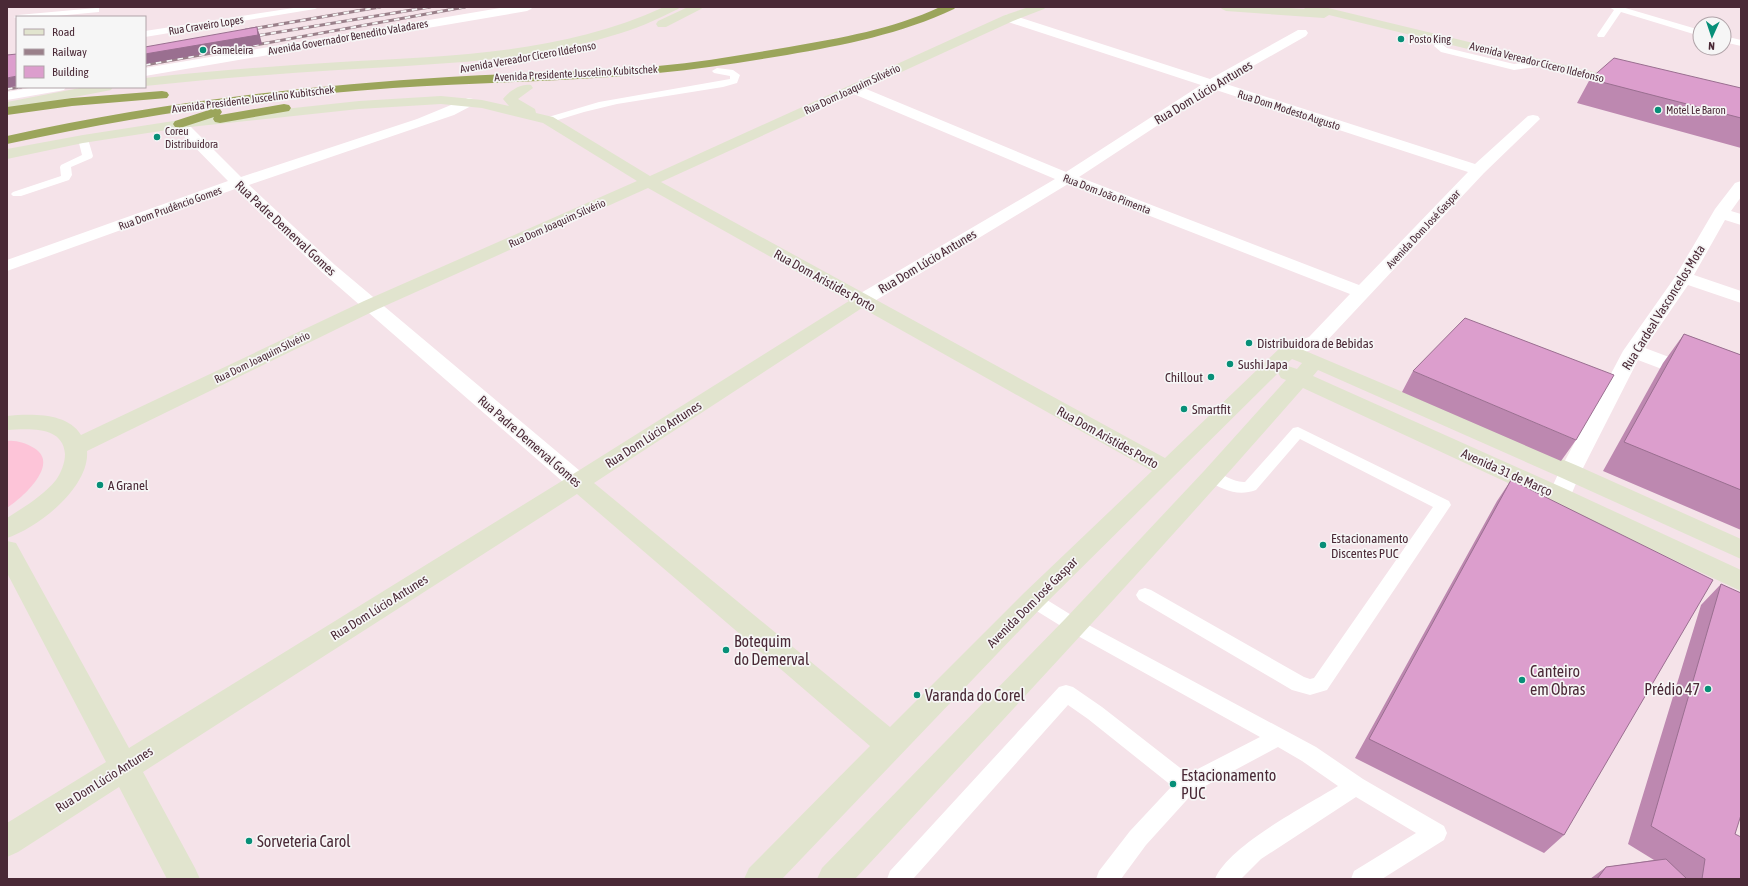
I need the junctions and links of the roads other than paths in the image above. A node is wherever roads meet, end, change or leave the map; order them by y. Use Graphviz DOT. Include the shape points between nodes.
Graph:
graph roads {
  1 [pos="315,7"];
  2 [pos="526,7"];
  3 [pos="674,7"];
  4 [pos="697,7"];
  5 [pos="963,7"];
  6 [pos="1040,7"];
  7 [pos="1226,7"];
  8 [pos="1309,7"];
  9 [pos="947,8"];
  10 [pos="1616,8"];
  11 [pos="96,10"];
  12 [pos="1269,10"];
  13 [pos="1344,11"];
  14 [pos="29,16"];
  15 [pos="1009,18"];
  16 [pos="866,23"];
  17 [pos="1380,24"];
  18 [pos="1421,24"];
  19 [pos="1692,30"];
  20 [pos="1302,33"];
  21 [pos="146,34"];
  22 [pos="1601,35"];
  23 [pos="858,39"];
  24 [pos="698,52"];
  25 [pos="635,59"];
  26 [pos="717,71"];
  27 [pos="146,72"];
  28 [pos="446,76"];
  29 [pos="146,82"];
  30 [pos="597,83"];
  31 [pos="1211,84"];
  32 [pos="53,88"];
  33 [pos="101,88"];
  34 [pos="343,88"];
  35 [pos="526,88"];
  36 [pos="854,89"];
  37 [pos="194,92"];
  38 [pos="178,93"];
  39 [pos="162,95"];
  40 [pos="7,96"];
  41 [pos="468,102"];
  42 [pos="7,106"];
  43 [pos="7,111"];
  44 [pos="220,119"];
  45 [pos="548,120"];
  46 [pos="1533,120"];
  47 [pos="180,124"];
  48 [pos="7,128"];
  49 [pos="83,139"];
  50 [pos="7,140"];
  51 [pos="7,154"];
  52 [pos="1478,170"];
  53 [pos="1067,178"];
  54 [pos="649,182"];
  55 [pos="238,183"];
  56 [pos="1741,186"];
  57 [pos="17,194"];
  58 [pos="1721,213"];
  59 [pos="1741,220"];
  60 [pos="7,266"];
  61 [pos="1684,278"];
  62 [pos="1363,293"];
  63 [pos="1741,297"];
  64 [pos="861,301"];
  65 [pos="371,305"];
  66 [pos="1289,350"];
  67 [pos="1633,351"];
  68 [pos="1315,352"];
  69 [pos="1273,366"];
  70 [pos="1300,379"];
  71 [pos="1741,392"];
  72 [pos="7,423"];
  73 [pos="77,446"];
  74 [pos="1167,469"];
  75 [pos="1570,472"];
  76 [pos="1212,478"];
  77 [pos="578,482"];
  78 [pos="1560,496"];
  79 [pos="7,529"];
  80 [pos="7,550"];
  81 [pos="1741,550"];
  82 [pos="1741,581"];
  83 [pos="1145,595"];
  84 [pos="1033,600"];
  85 [pos="1074,626"];
  86 [pos="1279,737"];
  87 [pos="891,746"];
  88 [pos="124,767"];
  89 [pos="1187,785"];
  90 [pos="1356,786"];
  91 [pos="7,841"];
  92 [pos="184,879"];
  93 [pos="760,879"];
  94 [pos="833,879"];
  95 [pos="898,879"];
  96 [pos="1107,879"];
  97 [pos="1226,879"];
  98 [pos="1362,879"];
  1 -- 21 [label="lane, Rua Craveiro Lopes"];
  2 -- 27 [label="street, Avenida Governador Benedito Valadares"];
  3 -- 29 [label="street, Avenida Presidente Juscelino Kubitschek" via="634,25 536,50 435,61"];
  4 -- 28 [label="street, Avenida Vereador Cícero Ildefonso" via="657,26 623,38 586,48"];
  5 -- 9 [label="highway, Avenida Presidente Juscelino Kubitschek"];
  6 -- 15 [label="street, Rua Dom Joaquim Silvério"];
  7 -- 12 [label="street"];
  8 -- 13 [label="street, Avenida Vereador Cícero Ildefonso"];
  9 -- 23 [label="highway, Avenida Presidente Juscelino Kubitschek"];
  10 -- 19 [label="lane"];
  10 -- 22 [label="lane"];
  11 -- 14 [label="lane"];
  12 -- 13 [label="street"];
  12 -- 17 [label="street"];
  13 -- 17 [label="street, Avenida Vereador Cícero Ildefonso"];
  13 -- 18 [label="street"];
  13 -- 18 [label="street, Avenida Vereador Cícero Ildefonso" via="1367,10"];
  15 -- 31 [label="street, Rua Dom Modesto Augusto"];
  15 -- 36 [label="street, Rua Dom Joaquim Silvério"];
  16 -- 24 [label="highway" via="798,40"];
  17 -- 18 [label="street, Avenida Vereador Cícero Ildefonso" via="1542,63 1634,80"];
  20 -- 31 [label="street, Rua Dom Lúcio Antunes"];
  23 -- 26 [label="highway" via="807,56"];
  23 -- 28 [label="highway, Avenida Presidente Juscelino Kubitschek" via="745,58 642,71"];
  25 -- 28 [label="highway, Avenida Presidente Juscelino Kubitschek"];
  26 -- 30 [label="highway"];
  26 -- 45 [label="lane" via="730,72 735,75 734,80 725,84 692,88 594,108"];
  28 -- 30 [label="highway" via="534,84"];
  28 -- 34 [label="highway, Avenida Presidente Juscelino Kubitschek"];
  28 -- 37 [label="highway, Avenida Presidente Juscelino Kubitschek" via="360,76"];
  30 -- 35 [label="highway"];
  31 -- 52 [label="street, Rua Dom Modesto Augusto"];
  31 -- 53 [label="street, Rua Dom Lúcio Antunes"];
  32 -- 40 [label="street"];
  33 -- 42 [label="street"];
  34 -- 47 [label="highway" via="306,97 231,108"];
  34 -- 50 [label="highway, Avenida Presidente Juscelino Kubitschek" via="219,101 113,117"];
  35 -- 44 [label="highway" via="345,102 277,109"];
  35 -- 45 [label="street, Rua Dom Aristides Porto" via="510,99 516,105"];
  36 -- 53 [label="street, Rua Dom João Pimenta"];
  36 -- 54 [label="street, Rua Dom Joaquim Silvério"];
  38 -- 39 [label="highway, Avenida Presidente Juscelino Kubitschek"];
  39 -- 43 [label="highway" via="72,102"];
  39 -- 48 [label="highway, Avenida Presidente Juscelino Kubitschek"];
  41 -- 44 [label="street, Avenida Presidente Juscelino Kubitschek" via="441,100 359,105"];
  41 -- 45 [label="street, Rua Dom Aristides Porto"];
  41 -- 55 [label="street, Rua Dom Prudêncio Gomes" via="422,122"];
  44 -- 47 [label="street, Avenida Presidente Juscelino Kubitschek"];
  45 -- 54 [label="street, Rua Dom Aristides Porto"];
  46 -- 52 [label="street, Avenida Dom José Gaspar"];
  47 -- 49 [label="street, Avenida Presidente Juscelino Kubitschek"];
  47 -- 55 [label="street, Rua Padre Demerval Gomes"];
  49 -- 51 [label="street, Avenida Presidente Juscelino Kubitschek"];
  49 -- 57 [label="lane" via="88,156 67,165 65,178"];
  52 -- 62 [label="street, Avenida Dom José Gaspar"];
  53 -- 62 [label="street, Rua Dom João Pimenta"];
  53 -- 64 [label="street, Rua Dom Lúcio Antunes"];
  54 -- 64 [label="street, Rua Dom Aristides Porto"];
  54 -- 65 [label="street, Rua Dom Joaquim Silvério"];
  55 -- 60 [label="street, Rua Dom Prudêncio Gomes"];
  55 -- 65 [label="street, Rua Padre Demerval Gomes"];
  56 -- 58 [label="street, Rua Cardeal Vasconcelos Mota"];
  58 -- 59 [label="street"];
  58 -- 61 [label="street, Rua Cardeal Vasconcelos Mota"];
  61 -- 63 [label="street"];
  61 -- 67 [label="street, Rua Cardeal Vasconcelos Mota"];
  62 -- 68 [label="street, Avenida Dom José Gaspar"];
  64 -- 74 [label="street, Rua Dom Aristides Porto"];
  64 -- 77 [label="street, Rua Dom Lúcio Antunes"];
  65 -- 73 [label="street, Rua Dom Joaquim Silvério"];
  65 -- 77 [label="street, Rua Padre Demerval Gomes"];
  66 -- 68 [label="street, Avenida 31 de Março"];
  66 -- 69 [label="street, Avenida Dom José Gaspar"];
  67 -- 71 [label="street"];
  67 -- 75 [label="street, Rua Cardeal Vasconcelos Mota"];
  68 -- 70 [label="street, Avenida Dom José Gaspar"];
  68 -- 75 [label="street, Avenida 31 de Março"];
  69 -- 70 [label="street, Avenida 31 de Março"];
  69 -- 74 [label="street, Avenida Dom José Gaspar"];
  70 -- 76 [label="street, Avenida Dom José Gaspar"];
  70 -- 78 [label="street, Avenida 31 de Março"];
  72 -- 73 [label="street" via="29,421 52,424 69,433"];
  73 -- 79 [label="street" via="75,466 61,488 35,512"];
  74 -- 84 [label="street, Avenida Dom José Gaspar"];
  75 -- 78 [label="street, Rua Cardeal Vasconcelos Mota"];
  75 -- 81 [label="street, Avenida 31 de Março"];
  76 -- 83 [label="lane" via="1230,485 1246,488 1250,486 1298,432 1443,505 1320,684 1310,687 1299,684"];
  76 -- 85 [label="street, Avenida Dom José Gaspar"];
  77 -- 87 [label="street, Rua Padre Demerval Gomes"];
  77 -- 88 [label="street, Rua Dom Lúcio Antunes"];
  78 -- 82 [label="street, Avenida 31 de Março"];
  80 -- 88 [label="street"];
  84 -- 85 [label="lane"];
  84 -- 87 [label="street, Avenida Dom José Gaspar"];
  85 -- 86 [label="lane"];
  85 -- 94 [label="street, Avenida Dom José Gaspar"];
  86 -- 89 [label="lane"];
  86 -- 90 [label="lane"];
  87 -- 93 [label="street, Avenida Dom José Gaspar"];
  88 -- 91 [label="street, Rua Dom Lúcio Antunes"];
  88 -- 92 [label="street"];
  89 -- 95 [label="lane" via="1095,713 1066,694"];
  89 -- 96 [label="lane" via="1138,838"];
  90 -- 97 [label="lane" via="1253,851"];
  90 -- 98 [label="lane" via="1436,833"];
}
